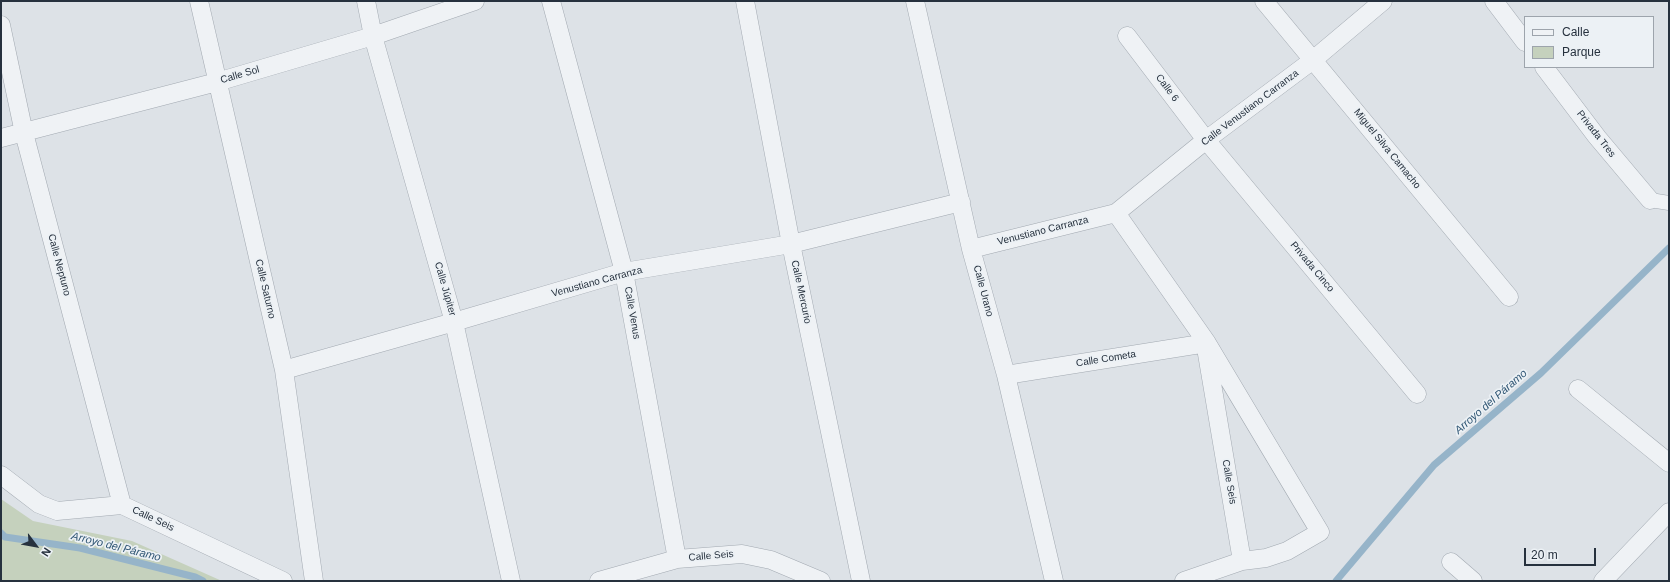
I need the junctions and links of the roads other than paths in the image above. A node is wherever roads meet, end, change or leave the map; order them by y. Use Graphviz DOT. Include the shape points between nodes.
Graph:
graph roads {
  1 [pos="199,1"];
  2 [pos="366,1"];
  3 [pos="475,1"];
  4 [pos="551,1"];
  5 [pos="745,1"];
  6 [pos="915,1"];
  7 [pos="1264,1"];
  8 [pos="1383,1"];
  9 [pos="1494,1"];
  10 [pos="1,25"];
  11 [pos="373,36"];
  12 [pos="1127,36"];
  13 [pos="1524,41"];
  14 [pos="1314,60"];
  15 [pos="1545,68"];
  16 [pos="216,82"];
  17 [pos="24,133"];
  18 [pos="1,138"];
  19 [pos="1206,140"];
  20 [pos="1650,200"];
  21 [pos="961,202"];
  22 [pos="1669,203"];
  23 [pos="1116,213"];
  24 [pos="791,244"];
  25 [pos="971,249"];
  26 [pos="624,272"];
  27 [pos="1509,297"];
  28 [pos="454,322"];
  29 [pos="1206,343"];
  30 [pos="284,370"];
  31 [pos="1006,375"];
  32 [pos="1578,389"];
  33 [pos="1417,394"];
  34 [pos="1669,463"];
  35 [pos="1,474"];
  36 [pos="122,505"];
  37 [pos="1669,512"];
  38 [pos="677,559"];
  39 [pos="1242,560"];
  40 [pos="1451,562"];
  41 [pos="283,581"];
  42 [pos="314,581"];
  43 [pos="511,581"];
  44 [pos="599,581"];
  45 [pos="821,581"];
  46 [pos="861,581"];
  47 [pos="1054,581"];
  48 [pos="1184,581"];
  49 [pos="1473,581"];
  50 [pos="1603,581"];
  1 -- 16 [label="street, Calle Saturno"];
  2 -- 11 [label="street, Calle Júpiter"];
  3 -- 11 [label="street, Calle Sol"];
  4 -- 26 [label="street, Calle Venus"];
  5 -- 24 [label="street, Calle Mercurio"];
  6 -- 21 [label="street, Calle Urano"];
  7 -- 14 [label="street, Miguel Silva Camacho"];
  8 -- 14 [label="street, Calle Venustiano Carranza"];
  9 -- 13 [label="street"];
  10 -- 17 [label="street, Calle Neptuno"];
  11 -- 16 [label="street, Calle Sol"];
  11 -- 28 [label="street, Calle Júpiter"];
  12 -- 19 [label="street, Calle 6"];
  14 -- 19 [label="street, Calle Venustiano Carranza"];
  14 -- 27 [label="street, Miguel Silva Camacho"];
  15 -- 20 [label="street, Privada Tres" via="1597,137"];
  16 -- 17 [label="street, Calle Sol"];
  16 -- 30 [label="street, Calle Saturno"];
  17 -- 18 [label="street, Calle Sol"];
  17 -- 36 [label="street, Calle Neptuno"];
  19 -- 23 [label="street, Calle Venustiano Carranza"];
  19 -- 33 [label="street, Privada Cinco"];
  20 -- 22 [label="street"];
  21 -- 24 [label="street, Venustiano Carranza"];
  21 -- 25 [label="street, Calle Urano"];
  23 -- 25 [label="street, Venustiano Carranza"];
  23 -- 29 [label="street, Calle Seis"];
  24 -- 26 [label="street, Venustiano Carranza"];
  24 -- 46 [label="street, Calle Mercurio"];
  25 -- 31 [label="street, Calle Urano"];
  26 -- 28 [label="street, Venustiano Carranza"];
  26 -- 38 [label="street, Calle Venus"];
  28 -- 30 [label="street, Venustiano Carranza"];
  28 -- 43 [label="street, Calle Júpiter"];
  29 -- 31 [label="street, Calle Cometa"];
  29 -- 39 [label="street, Calle Seis"];
  29 -- 39 [label="street" via="1320,532 1287,551 1266,558"];
  30 -- 42 [label="street, Calle Saturno"];
  31 -- 47 [label="street, Calle Urano"];
  32 -- 34 [label="street"];
  35 -- 36 [label="street, Calle Seis" via="39,504 57,511"];
  36 -- 41 [label="street, Calle Seis"];
  37 -- 50 [label="street"];
  38 -- 44 [label="street, Calle Seis"];
  38 -- 45 [label="street, Calle Seis" via="742,554 771,560"];
  39 -- 48 [label="street"];
  40 -- 49 [label="street"];
}
